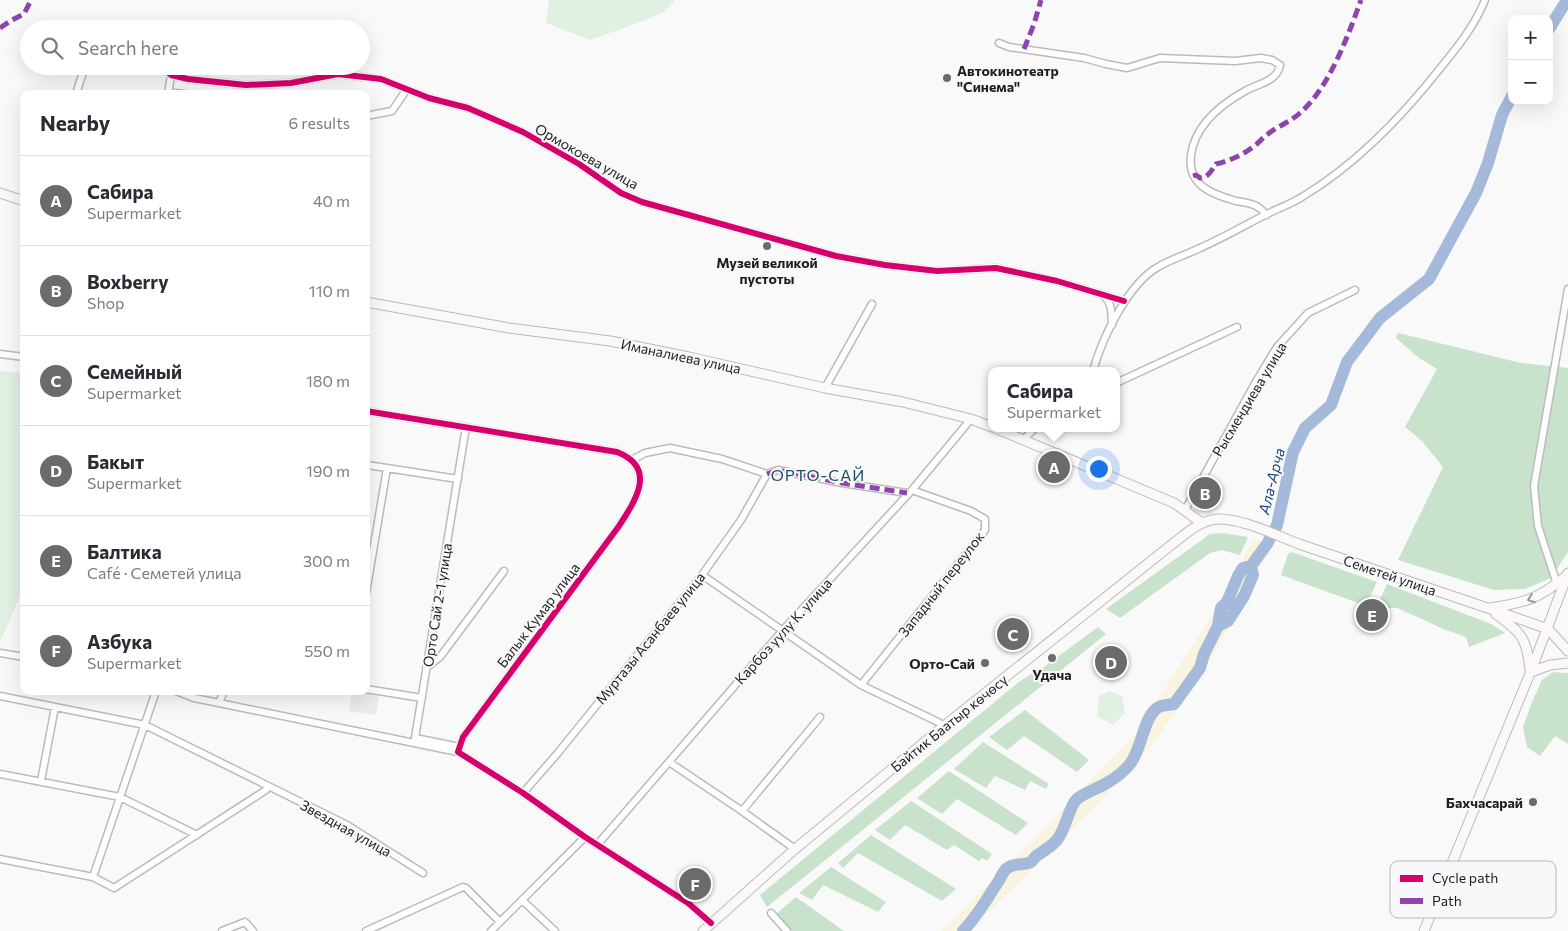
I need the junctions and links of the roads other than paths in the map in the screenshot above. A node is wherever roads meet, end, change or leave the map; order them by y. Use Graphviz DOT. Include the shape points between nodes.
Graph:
graph roads {
  1 [pos="1485,0"];
  2 [pos="999,43"];
  3 [pos="82,75"];
  4 [pos="171,75"];
  5 [pos="333,75"];
  6 [pos="347,75"];
  7 [pos="407,89"];
  8 [pos="77,90"];
  9 [pos="168,90"];
  10 [pos="370,115"];
  11 [pos="0,193"];
  12 [pos="20,200"];
  13 [pos="1266,215"];
  14 [pos="1568,289"];
  15 [pos="1355,290"];
  16 [pos="1103,295"];
  17 [pos="1124,301"];
  18 [pos="370,303"];
  19 [pos="872,304"];
  20 [pos="1112,326"];
  21 [pos="1237,326"];
  22 [pos="0,354"];
  23 [pos="20,356"];
  24 [pos="1094,367"];
  25 [pos="1120,381"];
  26 [pos="825,388"];
  27 [pos="370,412"];
  28 [pos="972,419"];
  29 [pos="988,425"];
  30 [pos="466,427"];
  31 [pos="1006,432"];
  32 [pos="1031,432"];
  33 [pos="1024,439"];
  34 [pos="632,460"];
  35 [pos="370,465"];
  36 [pos="387,468"];
  37 [pos="767,474"];
  38 [pos="458,479"];
  39 [pos="910,491"];
  40 [pos="1185,510"];
  41 [pos="1202,523"];
  42 [pos="370,569"];
  43 [pos="504,571"];
  44 [pos="1568,574"];
  45 [pos="702,575"];
  46 [pos="1557,584"];
  47 [pos="1488,608"];
  48 [pos="1548,629"];
  49 [pos="783,630"];
  50 [pos="1568,652"];
  51 [pos="0,653"];
  52 [pos="20,656"];
  53 [pos="1568,663"];
  54 [pos="426,668"];
  55 [pos="1531,672"];
  56 [pos="860,685"];
  57 [pos="370,689"];
  58 [pos="155,695"];
  59 [pos="186,695"];
  60 [pos="222,695"];
  61 [pos="0,696"];
  62 [pos="422,698"];
  63 [pos="219,703"];
  64 [pos="55,707"];
  65 [pos="820,716"];
  66 [pos="144,725"];
  67 [pos="944,726"];
  68 [pos="459,750"];
  69 [pos="669,762"];
  70 [pos="0,774"];
  71 [pos="41,782"];
  72 [pos="268,786"];
  73 [pos="523,794"];
  74 [pos="120,797"];
  75 [pos="742,811"];
  76 [pos="197,834"];
  77 [pos="585,838"];
  78 [pos="598,845"];
  79 [pos="795,850"];
  80 [pos="0,859"];
  81 [pos="1453,861"];
  82 [pos="424,873"];
  83 [pos="93,877"];
  84 [pos="522,900"];
  85 [pos="771,913"];
  86 [pos="1429,918"];
  87 [pos="500,922"];
  88 [pos="711,922"];
  89 [pos="222,931"];
  90 [pos="253,931"];
  91 [pos="366,931"];
  92 [pos="491,931"];
  93 [pos="555,931"];
  94 [pos="703,931"];
  95 [pos="787,931"];
  96 [pos="1424,931"];
  1 -- 13 [label="street" via="1458,46 1392,126 1329,180"];
  2 -- 13 [label="street" via="1127,68 1160,58 1235,61 1262,58 1277,62 1280,65 1275,76 1246,90 1204,123 1194,140 1190,164 1197,184 1223,197 1257,206"];
  3 -- 8 [label="street"];
  4 -- 5 [label="street, Ормокоева улица" via="246,85 292,84"];
  4 -- 9 [label="street"];
  6 -- 7 [label="street, Ормокоева улица" via="381,79"];
  7 -- 10 [label="street" via="392,111"];
  7 -- 16 [label="street, Ормокоева улица" via="468,108 523,132 621,193 642,202 836,256 937,271 996,268"];
  11 -- 12 [label="main road"];
  13 -- 17 [label="street" via="1157,267"];
  14 -- 46 [label="street" via="1534,486 1538,526"];
  15 -- 40 [label="street, Рысмендиева улица" via="1308,313 1278,347"];
  16 -- 17 [label="street, Ормокоева улица"];
  16 -- 20 [label="street" via="1109,300"];
  17 -- 20 [label="street"];
  18 -- 26 [label="main road, Иманалиева улица" via="509,328 610,341"];
  19 -- 26 [label="street"];
  20 -- 24 [label="street"];
  21 -- 25 [label="street"];
  22 -- 23 [label="street"];
  26 -- 28 [label="main road, Иманалиева улица"];
  27 -- 30 [label="street"];
  28 -- 29 [label="main road, Иманалиева улица"];
  28 -- 39 [label="street, Карбоз уулу К. улица"];
  30 -- 34 [label="street" via="617,452"];
  30 -- 38 [label="street, Орто Сай 2-1 улица"];
  31 -- 33 [label="main road"];
  32 -- 33 [label="street"];
  33 -- 40 [label="main road"];
  34 -- 37 [label="street" via="645,453 670,448"];
  34 -- 68 [label="street, Балык Кумар улица" via="638,468 640,483 632,505 463,736"];
  35 -- 36 [label="street"];
  36 -- 38 [label="street"];
  36 -- 42 [label="street"];
  37 -- 39 [label="street" via="778,470 842,483"];
  37 -- 45 [label="street, Муртазы Асанбаев улица" via="741,520"];
  38 -- 54 [label="street, Орто Сай 2-1 улица"];
  39 -- 49 [label="street, Карбоз уулу К. улица"];
  39 -- 56 [label="street, Западный переулок" via="971,511 984,519 985,530"];
  40 -- 41 [label="main road"];
  41 -- 47 [label="main road, Семетей улица" via="1231,520 1249,525"];
  41 -- 67 [label="main road, Байтик Баатыр көчөсү"];
  43 -- 54 [label="street" via="440,657"];
  44 -- 46 [label="main road"];
  44 -- 48 [label="main road"];
  45 -- 49 [label="street"];
  45 -- 73 [label="street, Муртазы Асанбаев улица"];
  46 -- 47 [label="main road, one-way" via="1529,600"];
  47 -- 48 [label="main road, Семетей улица"];
  47 -- 55 [label="main road" via="1516,628 1527,647"];
  48 -- 50 [label="main road, Семетей улица"];
  48 -- 55 [label="main road"];
  49 -- 56 [label="street"];
  49 -- 69 [label="street, Карбоз уулу К. улица"];
  51 -- 52 [label="street"];
  53 -- 55 [label="main road"];
  54 -- 62 [label="street, Орто Сай 2-1 улица"];
  55 -- 81 [label="main road"];
  56 -- 67 [label="street"];
  57 -- 62 [label="street"];
  58 -- 66 [label="street"];
  59 -- 63 [label="street"];
  60 -- 63 [label="street"];
  61 -- 64 [label="street, Звездная улица"];
  62 -- 68 [label="street, Орто Сай 2-1 улица" via="416,738"];
  63 -- 68 [label="street"];
  64 -- 66 [label="street, Звездная улица"];
  64 -- 71 [label="street"];
  65 -- 75 [label="street"];
  66 -- 72 [label="street, Звездная улица"];
  66 -- 74 [label="street"];
  67 -- 79 [label="main road, Байтик Баатыр көчөсү"];
  68 -- 73 [label="street"];
  69 -- 75 [label="street"];
  69 -- 78 [label="street, Карбоз уулу К. улица"];
  70 -- 71 [label="street"];
  71 -- 74 [label="street"];
  72 -- 76 [label="street"];
  72 -- 82 [label="street, Звездная улица" via="347,825"];
  73 -- 77 [label="street"];
  74 -- 76 [label="street"];
  74 -- 83 [label="street"];
  75 -- 79 [label="street"];
  76 -- 83 [label="street" via="114,888"];
  77 -- 78 [label="street"];
  77 -- 84 [label="street"];
  78 -- 88 [label="street" via="688,902"];
  79 -- 88 [label="main road, Байтик Баатыр көчөсү"];
  80 -- 83 [label="street"];
  84 -- 87 [label="street"];
  84 -- 93 [label="street"];
  85 -- 95 [label="street"];
  86 -- 96 [label="main road"];
  87 -- 91 [label="street" via="463,887"];
  87 -- 92 [label="street"];
  88 -- 94 [label="main road, Байтик Баатыр көчөсү"];
  89 -- 90 [label="street" via="245,922"];
}
